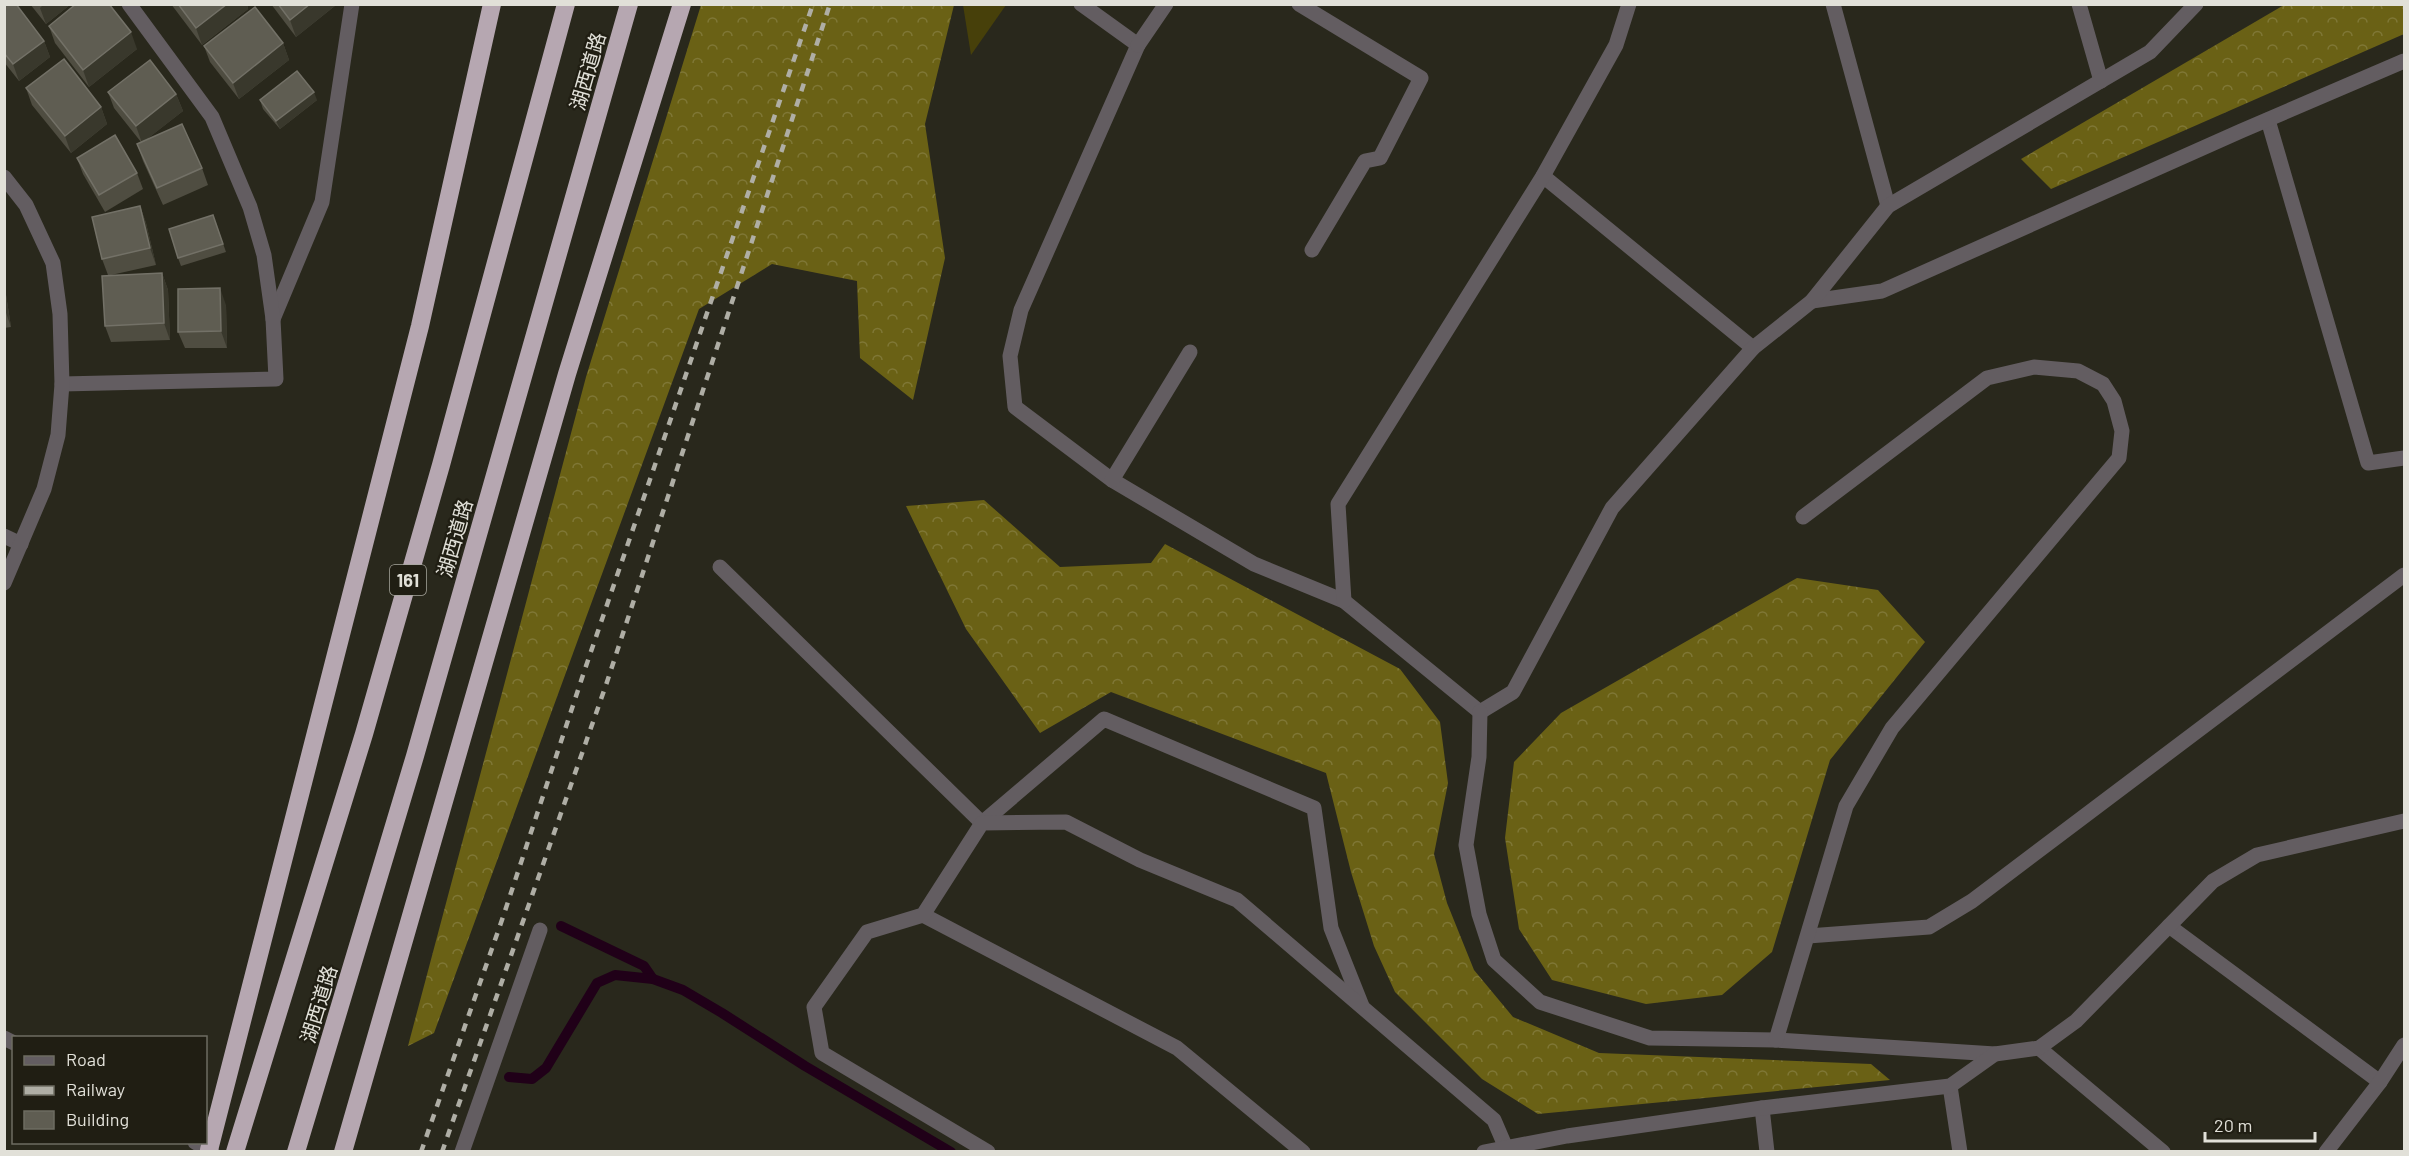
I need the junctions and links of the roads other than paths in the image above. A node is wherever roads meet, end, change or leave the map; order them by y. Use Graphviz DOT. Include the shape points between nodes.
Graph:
graph roads {
  1 [pos="129,4"];
  2 [pos="352,4"];
  3 [pos="492,4"];
  4 [pos="566,4"];
  5 [pos="682,4"];
  6 [pos="1081,4"];
  7 [pos="1166,4"];
  8 [pos="1299,4"];
  9 [pos="1629,4"];
  10 [pos="1833,4"];
  11 [pos="2079,4"];
  12 [pos="2196,4"];
  13 [pos="629,5"];
  14 [pos="1138,45"];
  15 [pos="2404,61"];
  16 [pos="2101,81"];
  17 [pos="2268,120"];
  18 [pos="1543,176"];
  19 [pos="4,177"];
  20 [pos="1888,206"];
  21 [pos="1312,250"];
  22 [pos="1812,301"];
  23 [pos="273,319"];
  24 [pos="1753,348"];
  25 [pos="1190,352"];
  26 [pos="62,384"];
  27 [pos="2404,458"];
  28 [pos="1112,480"];
  29 [pos="1803,517"];
  30 [pos="4,536"];
  31 [pos="21,544"];
  32 [pos="720,567"];
  33 [pos="2404,575"];
  34 [pos="4,583"];
  35 [pos="1344,601"];
  36 [pos="1480,712"];
  37 [pos="2404,821"];
  38 [pos="982,823"];
  39 [pos="923,915"];
  40 [pos="2169,926"];
  41 [pos="540,930"];
  42 [pos="1808,936"];
  43 [pos="1362,1007"];
  44 [pos="1776,1040"];
  45 [pos="2404,1045"];
  46 [pos="2039,1048"];
  47 [pos="1995,1054"];
  48 [pos="2380,1082"];
  49 [pos="1950,1086"];
  50 [pos="1762,1108"];
  51 [pos="1567,1136"];
  52 [pos="1506,1148"];
  53 [pos="206,1149"];
  54 [pos="234,1152"];
  55 [pos="296,1152"];
  56 [pos="343,1152"];
  57 [pos="462,1152"];
  58 [pos="988,1152"];
  59 [pos="1303,1152"];
  60 [pos="1484,1152"];
  61 [pos="1569,1152"];
  62 [pos="1767,1152"];
  63 [pos="1960,1152"];
  64 [pos="2163,1152"];
  65 [pos="2326,1152"];
  1 -- 23 [label="street" via="212,117 250,207 264,255"];
  2 -- 23 [label="street" via="322,202"];
  3 -- 53 [label="highway" via="420,326"];
  4 -- 54 [label="highway, 湖西道路 / 161" via="373,701"];
  5 -- 56 [label="highway" via="567,375"];
  6 -- 14 [label="street"];
  7 -- 14 [label="street"];
  8 -- 21 [label="street" via="1421,78 1380,158 1365,161"];
  9 -- 18 [label="street" via="1616,45"];
  10 -- 20 [label="street"];
  11 -- 16 [label="street"];
  12 -- 16 [label="street" via="2150,52"];
  13 -- 55 [label="highway, 湖西道路" via="415,756"];
  14 -- 28 [label="street" via="1021,310 1010,356 1015,407"];
  15 -- 17 [label="street"];
  16 -- 20 [label="street"];
  17 -- 22 [label="street" via="1882,291"];
  17 -- 27 [label="street" via="2368,463"];
  18 -- 24 [label="street"];
  18 -- 35 [label="street" via="1338,504"];
  19 -- 26 [label="street" via="26,205 53,262 60,314"];
  20 -- 22 [label="street"];
  22 -- 24 [label="street"];
  23 -- 26 [label="street" via="276,379"];
  24 -- 36 [label="street" via="1612,508 1513,692"];
  25 -- 28 [label="street"];
  26 -- 31 [label="street" via="58,435 44,489"];
  28 -- 35 [label="street" via="1254,564"];
  29 -- 42 [label="street" via="1987,378 2034,367 2078,371 2103,384 2114,401 2122,431 2119,458 1892,728 1846,806"];
  30 -- 31 [label="street"];
  31 -- 34 [label="street"];
  32 -- 38 [label="street"];
  33 -- 42 [label="street" via="1972,901 1929,927"];
  35 -- 36 [label="street"];
  36 -- 44 [label="street" via="1479,757 1466,844 1479,914 1494,960 1540,1002 1650,1038"];
  37 -- 40 [label="street" via="2257,855 2213,881"];
  38 -- 39 [label="street"];
  38 -- 43 [label="street" via="1066,822 1140,860 1237,900"];
  38 -- 43 [label="street" via="1104,719 1314,808 1331,928"];
  39 -- 58 [label="street" via="867,932 814,1007 822,1053"];
  39 -- 59 [label="street" via="1177,1048"];
  40 -- 46 [label="street" via="2076,1021"];
  40 -- 48 [label="street"];
  41 -- 57 [label="street"];
  42 -- 44 [label="street"];
  43 -- 52 [label="street" via="1494,1120"];
  44 -- 47 [label="street"];
  45 -- 48 [label="street"];
  46 -- 47 [label="street"];
  46 -- 64 [label="street"];
  47 -- 49 [label="street"];
  48 -- 65 [label="street"];
  49 -- 50 [label="street"];
  49 -- 63 [label="street"];
  50 -- 51 [label="street"];
  50 -- 62 [label="street"];
  51 -- 52 [label="street"];
  51 -- 61 [label="street"];
  52 -- 60 [label="street"];
}
